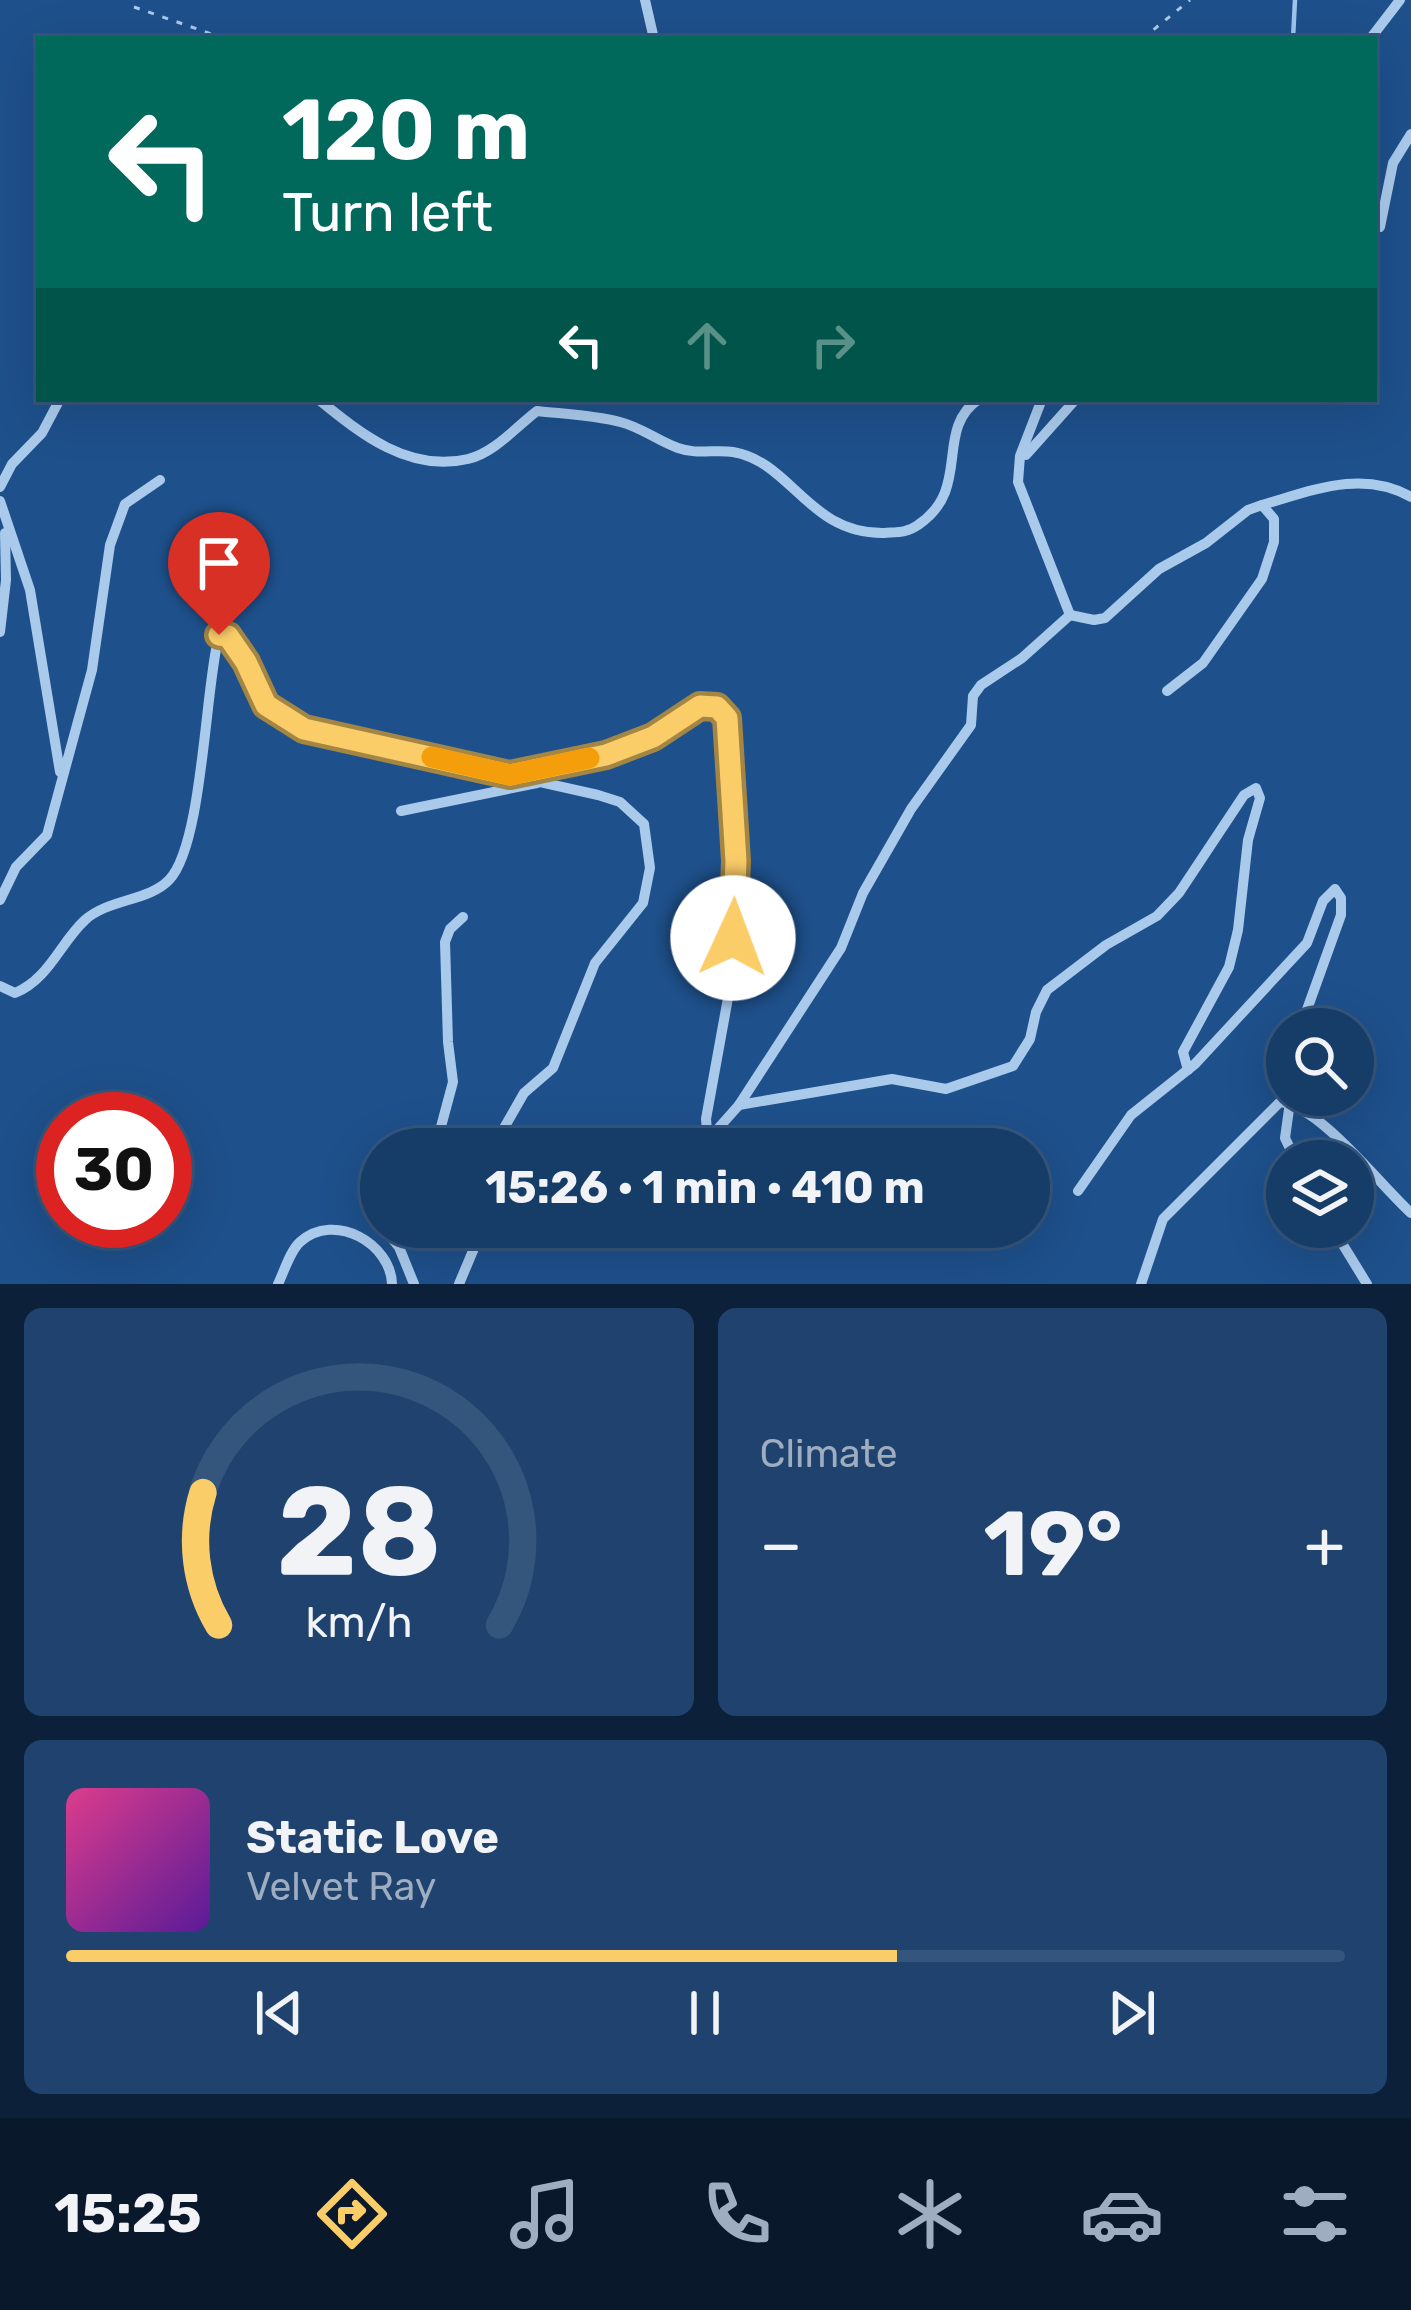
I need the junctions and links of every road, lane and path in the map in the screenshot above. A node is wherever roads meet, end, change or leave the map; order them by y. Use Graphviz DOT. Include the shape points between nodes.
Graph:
graph roads {
  1 [pos="645,0"];
  2 [pos="1190,0"];
  3 [pos="1400,0"];
  4 [pos="134,8"];
  5 [pos="217,36"];
  6 [pos="653,36"];
  7 [pos="1146,36"];
  8 [pos="1372,36"];
  9 [pos="1411,134"];
  10 [pos="1380,227"];
  11 [pos="58,402"];
  12 [pos="322,402"];
  13 [pos="974,402"];
  14 [pos="1041,402"];
  15 [pos="1073,402"];
  16 [pos="1020,461"];
  17 [pos="160,480"];
  18 [pos="0,487"];
  19 [pos="1411,497"];
  20 [pos="0,501"];
  21 [pos="1262,506"];
  22 [pos="4,524"];
  23 [pos="1070,615"];
  24 [pos="0,632"];
  25 [pos="1167,691"];
  26 [pos="510,775"];
  27 [pos="61,776"];
  28 [pos="541,782"];
  29 [pos="401,811"];
  30 [pos="0,901"];
  31 [pos="463,917"];
  32 [pos="0,986"];
  33 [pos="1308,1008"];
  34 [pos="1188,1070"];
  35 [pos="740,1105"];
  36 [pos="1266,1116"];
  37 [pos="1312,1116"];
  38 [pos="441,1128"];
  39 [pos="503,1128"];
  40 [pos="1078,1191"];
  41 [pos="1411,1213"];
  42 [pos="360,1236"];
  43 [pos="375,1248"];
  44 [pos="399,1248"];
  45 [pos="474,1248"];
  46 [pos="1345,1248"];
  47 [pos="278,1284"];
  48 [pos="392,1284"];
  49 [pos="414,1284"];
  50 [pos="459,1284"];
  51 [pos="1141,1284"];
  52 [pos="1367,1284"];
  1 -- 6 [label="street"];
  2 -- 7 [label="path"];
  3 -- 8 [label="street"];
  4 -- 5 [label="path"];
  9 -- 10 [label="street" via="1393,163"];
  11 -- 18 [label="street"];
  12 -- 13 [label="street" via="397,455 420,462 469,459 537,411 618,421 676,448 735,452 818,513 865,533 907,532 948,494 956,432"];
  14 -- 16 [label="street"];
  15 -- 16 [label="street"];
  16 -- 23 [label="street" via="1018,482"];
  17 -- 27 [label="street" via="125,504 110,545 92,670"];
  19 -- 21 [label="street" via="1344,481"];
  20 -- 22 [label="street"];
  21 -- 23 [label="street" via="1159,569 1105,618"];
  21 -- 25 [label="street" via="1274,519 1262,579 1203,663"];
  22 -- 24 [label="street"];
  22 -- 27 [label="street" via="30,590"];
  23 -- 35 [label="street" via="973,696 971,725 910,809 841,948"];
  26 -- 28 [label="street"];
  26 -- 32 [label="street" via="304,729 266,705 246,662 219,635 181,862 167,883 86,918 25,989"];
  26 -- 35 [label="street" via="606,755 700,706 727,718 736,861 732,976 707,1130 715,1132"];
  27 -- 30 [label="street" via="47,836 16,867"];
  28 -- 29 [label="street"];
  28 -- 39 [label="street" via="620,802 644,824 650,868 643,903 595,963 553,1068 524,1093"];
  31 -- 38 [label="street" via="445,942 453,1082"];
  33 -- 34 [label="street" via="1341,915 1335,889 1307,943"];
  34 -- 35 [label="street" via="1184,1052 1229,967 1238,930 1256,788 1156,916 1047,990 1013,1066 946,1089 892,1079"];
  34 -- 40 [label="street" via="1131,1115"];
  36 -- 51 [label="street" via="1162,1219"];
  37 -- 41 [label="street"];
  42 -- 47 [label="street" via="340,1231 299,1242"];
  43 -- 48 [label="street" via="392,1268"];
  44 -- 49 [label="street"];
  45 -- 50 [label="street"];
  46 -- 52 [label="street"];
}
